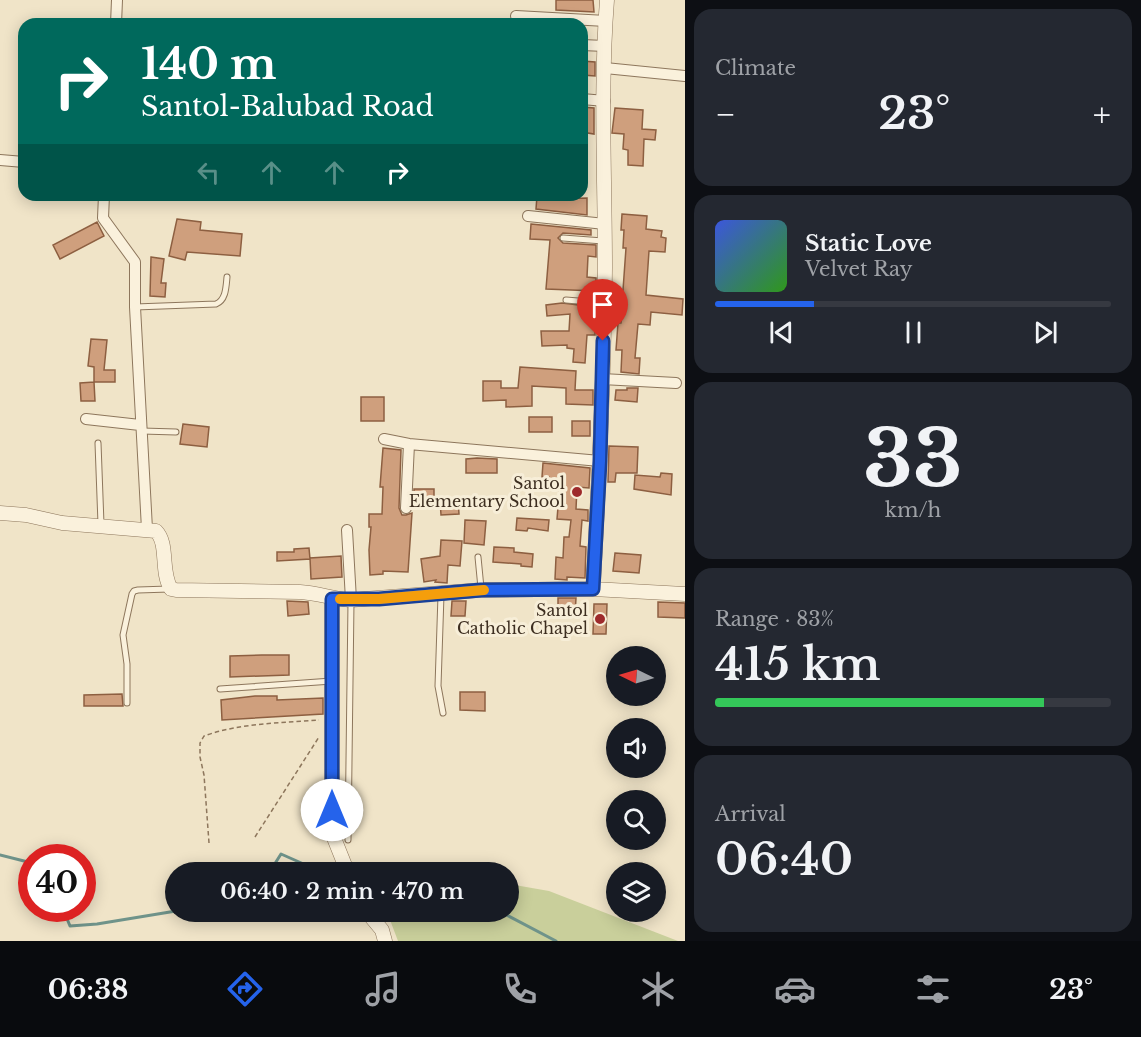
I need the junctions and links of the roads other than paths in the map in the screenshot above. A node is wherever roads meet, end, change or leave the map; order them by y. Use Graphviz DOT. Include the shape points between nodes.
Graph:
graph roads {
  1 [pos="117,0"];
  2 [pos="607,0"];
  3 [pos="516,16"];
  4 [pos="116,18"];
  5 [pos="552,18"];
  6 [pos="588,20"];
  7 [pos="606,21"];
  8 [pos="588,45"];
  9 [pos="605,46"];
  10 [pos="604,68"];
  11 [pos="685,76"];
  12 [pos="588,100"];
  13 [pos="604,101"];
  14 [pos="0,160"];
  15 [pos="18,162"];
  16 [pos="104,201"];
  17 [pos="528,216"];
  18 [pos="605,224"];
  19 [pos="563,238"];
  20 [pos="604,241"];
  21 [pos="227,277"];
  22 [pos="566,300"];
  23 [pos="604,303"];
  24 [pos="135,307"];
  25 [pos="602,379"];
  26 [pos="676,383"];
  27 [pos="86,419"];
  28 [pos="141,428"];
  29 [pos="176,432"];
  30 [pos="384,439"];
  31 [pos="98,443"];
  32 [pos="409,444"];
  33 [pos="600,461"];
  34 [pos="406,508"];
  35 [pos="0,513"];
  36 [pos="101,526"];
  37 [pos="147,529"];
  38 [pos="346,530"];
  39 [pos="478,557"];
  40 [pos="171,588"];
  41 [pos="593,589"];
  42 [pos="481,590"];
  43 [pos="441,593"];
  44 [pos="685,594"];
  45 [pos="332,599"];
  46 [pos="351,600"];
  47 [pos="332,681"];
  48 [pos="220,689"];
  49 [pos="127,703"];
  50 [pos="443,713"];
  51 [pos="348,840"];
  52 [pos="344,862"];
  53 [pos="375,922"];
  54 [pos="385,941"];
  1 -- 4 [label="street"];
  2 -- 7 [label="street"];
  3 -- 5 [label="street"];
  6 -- 7 [label="street"];
  7 -- 9 [label="street"];
  8 -- 9 [label="street"];
  9 -- 10 [label="street"];
  10 -- 11 [label="street"];
  10 -- 13 [label="street"];
  12 -- 13 [label="street"];
  13 -- 18 [label="street"];
  14 -- 15 [label="street"];
  16 -- 24 [label="street" via="103,218 135,262"];
  17 -- 18 [label="street"];
  18 -- 20 [label="street"];
  19 -- 20 [label="lane"];
  20 -- 23 [label="street"];
  21 -- 24 [label="lane" via="224,296 216,304"];
  22 -- 23 [label="lane"];
  23 -- 25 [label="street"];
  24 -- 28 [label="street"];
  25 -- 26 [label="street"];
  25 -- 33 [label="street"];
  27 -- 28 [label="street"];
  28 -- 29 [label="lane"];
  28 -- 37 [label="street"];
  30 -- 32 [label="street"];
  31 -- 36 [label="lane"];
  32 -- 33 [label="street"];
  32 -- 34 [label="street"];
  33 -- 41 [label="street"];
  35 -- 36 [label="street"];
  36 -- 37 [label="street"];
  37 -- 40 [label="street" via="159,533 162,540 165,577"];
  38 -- 46 [label="street"];
  39 -- 42 [label="lane"];
  40 -- 45 [label="street" via="300,592"];
  40 -- 49 [label="lane" via="138,590 132,594 123,635"];
  41 -- 42 [label="street"];
  41 -- 44 [label="street"];
  42 -- 43 [label="street"];
  43 -- 46 [label="street"];
  43 -- 50 [label="lane" via="438,686"];
  45 -- 46 [label="street"];
  45 -- 47 [label="street"];
  46 -- 51 [label="lane"];
  47 -- 48 [label="lane"];
  47 -- 52 [label="street" via="332,833"];
  53 -- 54 [label="street"];
}
